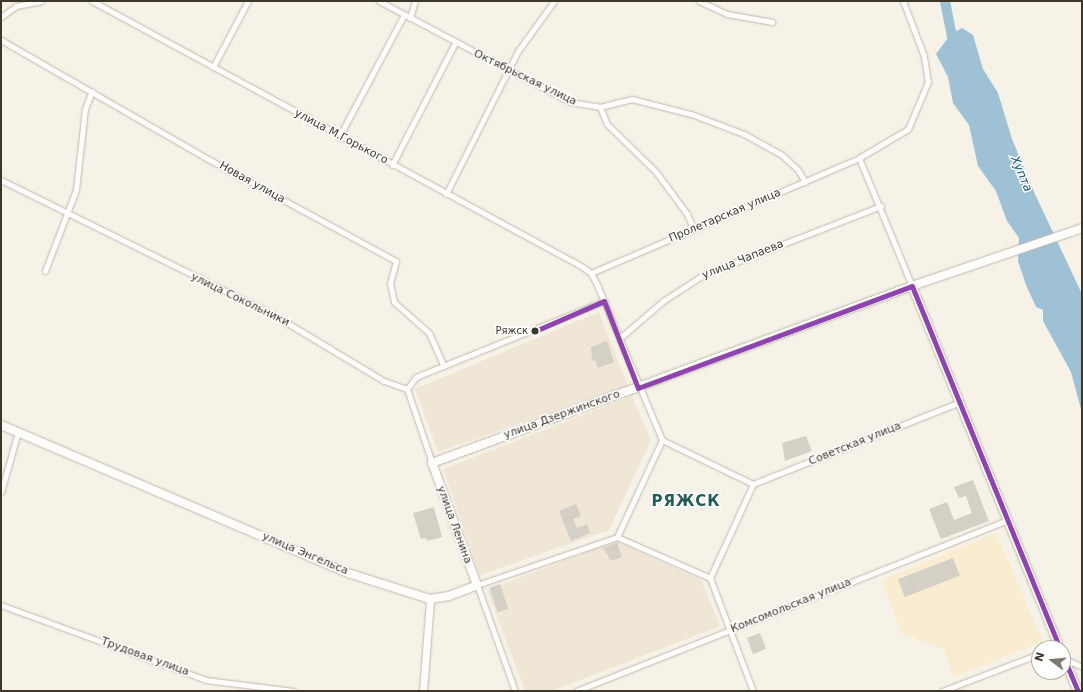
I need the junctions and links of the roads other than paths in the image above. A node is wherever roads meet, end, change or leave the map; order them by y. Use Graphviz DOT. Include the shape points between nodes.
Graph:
graph roads {
  1 [pos="42,1"];
  2 [pos="92,1"];
  3 [pos="248,1"];
  4 [pos="379,1"];
  5 [pos="415,1"];
  6 [pos="554,1"];
  7 [pos="699,1"];
  8 [pos="904,1"];
  9 [pos="404,14"];
  10 [pos="1,17"];
  11 [pos="410,18"];
  12 [pos="772,22"];
  13 [pos="1,40"];
  14 [pos="455,43"];
  15 [pos="213,67"];
  16 [pos="510,70"];
  17 [pos="92,91"];
  18 [pos="600,107"];
  19 [pos="339,137"];
  20 [pos="859,158"];
  21 [pos="392,165"];
  22 [pos="1,180"];
  23 [pos="805,182"];
  24 [pos="446,194"];
  25 [pos="881,206"];
  26 [pos="68,213"];
  27 [pos="693,228"];
  28 [pos="1078,229"];
  29 [pos="45,271"];
  30 [pos="591,273"];
  31 [pos="912,286"];
  32 [pos="604,301"];
  33 [pos="620,338"];
  34 [pos="444,366"];
  35 [pos="638,388"];
  36 [pos="407,389"];
  37 [pos="958,404"];
  38 [pos="1,425"];
  39 [pos="18,432"];
  40 [pos="662,440"];
  41 [pos="432,464"];
  42 [pos="753,484"];
  43 [pos="1,492"];
  44 [pos="1006,521"];
  45 [pos="617,537"];
  46 [pos="710,578"];
  47 [pos="477,586"];
  48 [pos="430,599"];
  49 [pos="1,604"];
  50 [pos="731,630"];
  51 [pos="1055,640"];
  52 [pos="1031,657"];
  53 [pos="1071,661"];
  54 [pos="1082,667"];
  55 [pos="1071,674"];
  56 [pos="274,690"];
  57 [pos="293,691"];
  58 [pos="423,691"];
  59 [pos="515,691"];
  60 [pos="576,691"];
  61 [pos="753,691"];
  62 [pos="942,691"];
  63 [pos="1078,691"];
  1 -- 10 [label="street" via="16,6"];
  2 -- 15 [label="street, улица М.Горького"];
  3 -- 15 [label="street"];
  4 -- 9 [label="street, Октябрьская улица"];
  5 -- 11 [label="street"];
  6 -- 16 [label="street" via="526,38"];
  7 -- 12 [label="street" via="727,14"];
  8 -- 20 [label="street, Пролетарская улица" via="924,56 928,82 908,129"];
  9 -- 11 [label="street, Октябрьская улица"];
  9 -- 19 [label="street"];
  11 -- 14 [label="street, Октябрьская улица"];
  13 -- 17 [label="street, Новая улица"];
  14 -- 16 [label="street, Октябрьская улица"];
  14 -- 21 [label="street"];
  15 -- 19 [label="street, улица М.Горького"];
  16 -- 18 [label="street, Октябрьская улица" via="570,102"];
  16 -- 24 [label="street"];
  17 -- 26 [label="street" via="85,109 76,190"];
  17 -- 34 [label="street, Новая улица" via="208,159 396,261 390,283 394,302 429,333"];
  18 -- 23 [label="street" via="632,99 691,114 776,151 798,170"];
  18 -- 27 [label="street" via="607,124 656,172 687,214"];
  19 -- 21 [label="street, улица М.Горького"];
  20 -- 23 [label="street, Пролетарская улица"];
  20 -- 25 [label="street"];
  21 -- 24 [label="street, улица М.Горького"];
  22 -- 26 [label="street, улица Сокольники"];
  23 -- 27 [label="street, Пролетарская улица"];
  24 -- 30 [label="street, улица М.Горького" via="574,261"];
  25 -- 31 [label="street"];
  25 -- 33 [label="street, улица Чапаева" via="703,275 663,301"];
  26 -- 29 [label="street"];
  26 -- 36 [label="street, улица Сокольники" via="274,315 384,381"];
  27 -- 30 [label="street, Пролетарская улица"];
  28 -- 31 [label="main road, улица Дзержинского"];
  30 -- 32 [label="street"];
  31 -- 35 [label="main road, улица Дзержинского"];
  31 -- 37 [label="main road"];
  32 -- 33 [label="street"];
  32 -- 34 [label="street"];
  33 -- 35 [label="street"];
  34 -- 36 [label="street" via="416,378"];
  35 -- 40 [label="street"];
  35 -- 41 [label="main road, улица Дзержинского"];
  36 -- 41 [label="street"];
  37 -- 42 [label="street, Советская улица"];
  37 -- 44 [label="main road"];
  38 -- 39 [label="main road, улица Энгельса"];
  39 -- 43 [label="street"];
  39 -- 48 [label="main road, улица Энгельса" via="351,574"];
  40 -- 42 [label="street"];
  40 -- 45 [label="street"];
  41 -- 47 [label="main road, улица Ленина"];
  42 -- 46 [label="street"];
  44 -- 50 [label="street, Комсомольская улица"];
  44 -- 51 [label="main road"];
  45 -- 46 [label="street"];
  45 -- 47 [label="street"];
  46 -- 50 [label="street"];
  47 -- 48 [label="main road"];
  47 -- 59 [label="street"];
  48 -- 58 [label="main road"];
  49 -- 56 [label="street, Трудовая улица" via="206,680"];
  50 -- 60 [label="street, Комсомольская улица"];
  50 -- 61 [label="street"];
  52 -- 62 [label="street"];
  53 -- 54 [label="street"];
  55 -- 63 [label="main road"];
  56 -- 57 [label="street, Трудовая улица"];
}
